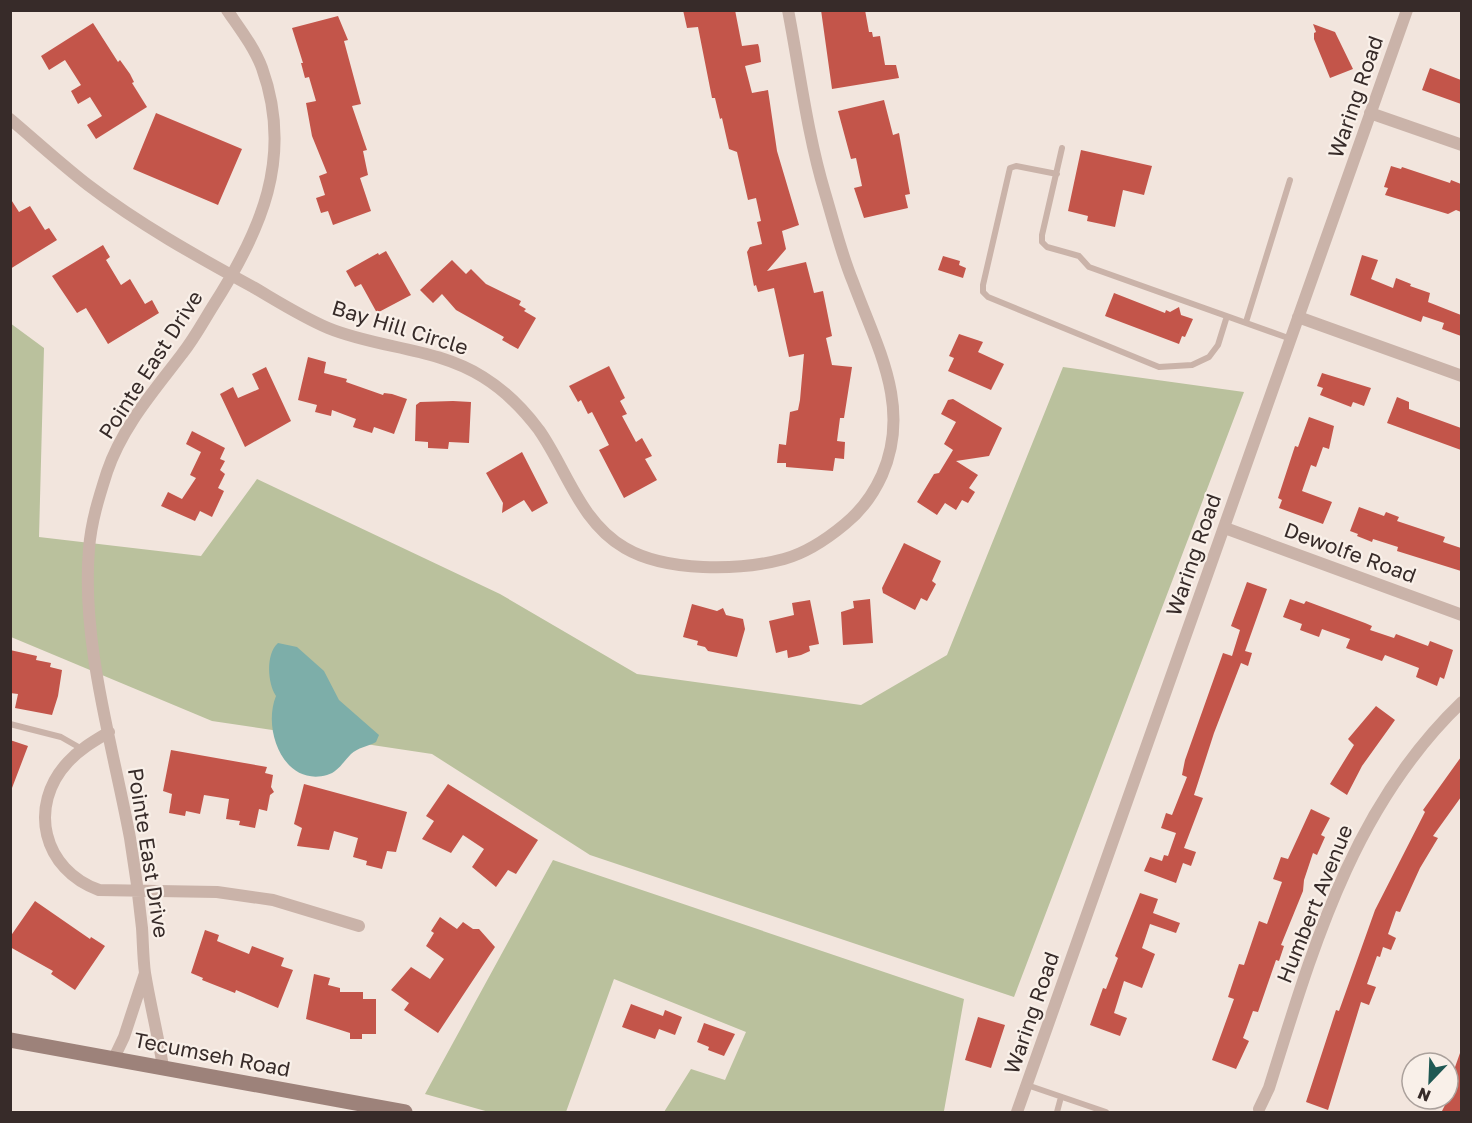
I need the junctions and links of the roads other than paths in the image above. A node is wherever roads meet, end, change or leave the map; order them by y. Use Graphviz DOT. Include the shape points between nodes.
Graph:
graph roads {
  1 [pos="227,10"];
  2 [pos="788,10"];
  3 [pos="1407,10"];
  4 [pos="1371,113"];
  5 [pos="10,119"];
  6 [pos="1461,145"];
  7 [pos="1062,148"];
  8 [pos="1057,174"];
  9 [pos="1290,180"];
  10 [pos="232,276"];
  11 [pos="1227,316"];
  12 [pos="1298,317"];
  13 [pos="1246,322"];
  14 [pos="1291,339"];
  15 [pos="1461,376"];
  16 [pos="1225,528"];
  17 [pos="1461,615"];
  18 [pos="1461,702"];
  19 [pos="10,724"];
  20 [pos="109,732"];
  21 [pos="82,748"];
  22 [pos="137,892"];
  23 [pos="359,926"];
  24 [pos="145,972"];
  25 [pos="10,1040"];
  26 [pos="114,1058"];
  27 [pos="164,1067"];
  28 [pos="1027,1085"];
  29 [pos="1061,1097"];
  30 [pos="1259,1109"];
  31 [pos="405,1113"];
  32 [pos="1017,1113"];
  33 [pos="1057,1113"];
  34 [pos="1106,1113"];
  1 -- 10 [label="street, Pointe East Drive" via="261,68 273,111 275,149 270,188 260,219"];
  2 -- 10 [label="street, Bay Hill Circle" via="816,164 847,269 887,374 895,435 875,490 856,515 796,556 771,563 713,567 662,563 627,549 612,540 586,513 539,431 518,405 485,378 430,353 361,340 324,326"];
  3 -- 4 [label="street, Waring Road"];
  4 -- 6 [label="street"];
  4 -- 12 [label="street, Waring Road"];
  5 -- 10 [label="street, Bay Hill Circle" via="87,184 150,229"];
  7 -- 8 [label="lane"];
  8 -- 11 [label="lane" via="1042,235 1047,247 1079,256 1089,267"];
  8 -- 11 [label="lane" via="1010,168 983,285 988,297 1159,368 1192,365 1209,357 1218,345"];
  9 -- 13 [label="lane"];
  10 -- 20 [label="street, Pointe East Drive" via="125,432 108,469 93,519 88,592"];
  11 -- 13 [label="lane"];
  12 -- 14 [label="street, Waring Road"];
  12 -- 15 [label="street"];
  13 -- 14 [label="lane"];
  14 -- 16 [label="street, Waring Road"];
  16 -- 17 [label="street, Dewolfe Road"];
  16 -- 28 [label="street, Waring Road"];
  18 -- 30 [label="street, Humbert Avenue" via="1410,756 1359,841 1316,943"];
  19 -- 21 [label="lane" via="61,737"];
  20 -- 21 [label="street"];
  20 -- 22 [label="street, Pointe East Drive"];
  21 -- 22 [label="street" via="52,785 46,808 49,841 63,868 87,885 99,890"];
  22 -- 23 [label="street" via="216,892 273,900"];
  22 -- 24 [label="street, Pointe East Drive"];
  24 -- 26 [label="street, Pointe East Drive"];
  24 -- 27 [label="street, Pointe East Drive"];
  25 -- 26 [label="street, Tecumseh Road"];
  26 -- 27 [label="street, Tecumseh Road"];
  27 -- 31 [label="street, Tecumseh Road"];
  28 -- 29 [label="lane"];
  28 -- 32 [label="street, Waring Road"];
  29 -- 33 [label="lane"];
  29 -- 34 [label="lane"];
}
